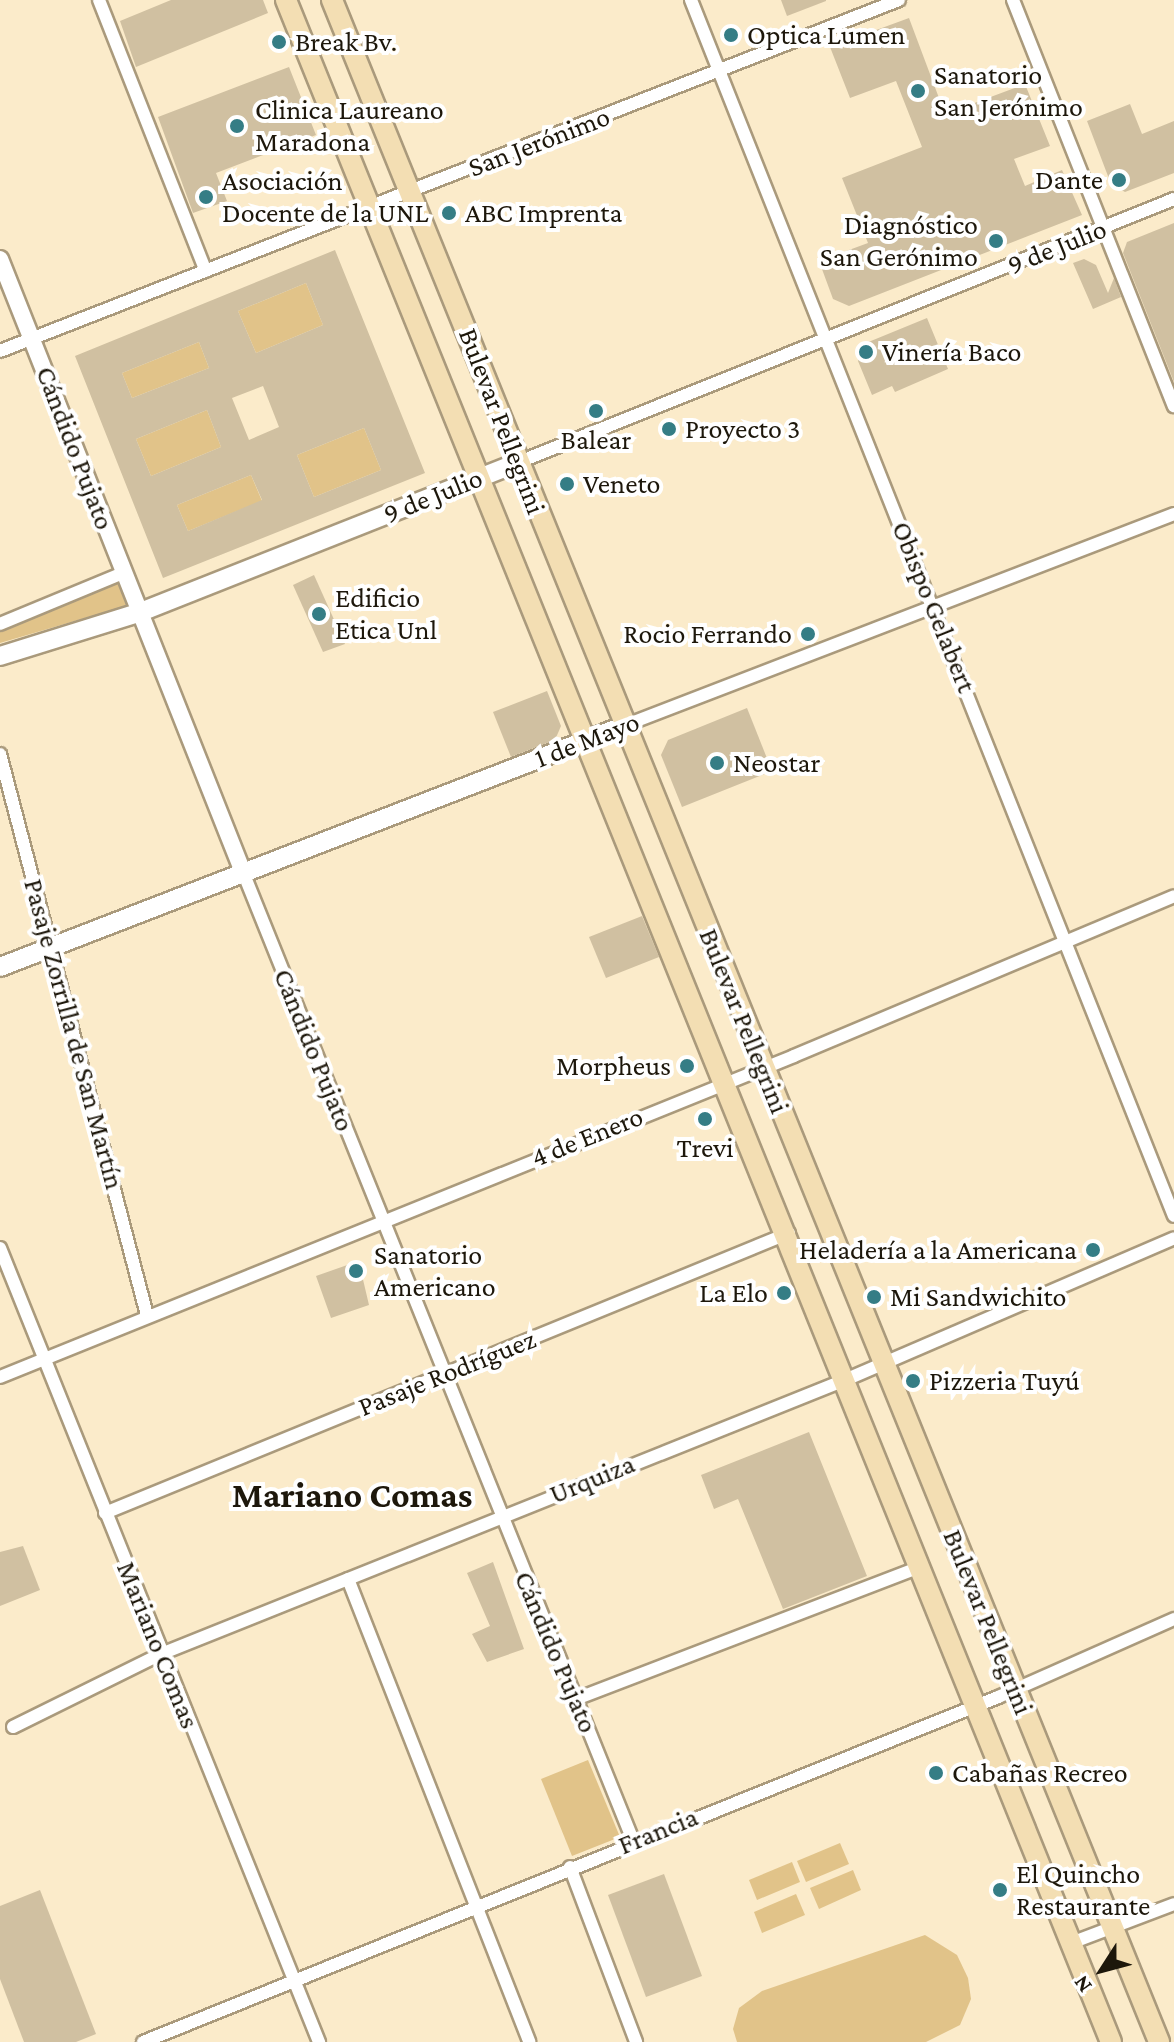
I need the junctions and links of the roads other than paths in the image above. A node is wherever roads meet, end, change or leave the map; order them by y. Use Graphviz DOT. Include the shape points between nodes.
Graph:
graph roads {
  1 [pos="99,0"];
  2 [pos="286,0"];
  3 [pos="332,0"];
  4 [pos="691,0"];
  5 [pos="899,0"];
  6 [pos="1013,0"];
  7 [pos="720,73"];
  8 [pos="411,191"];
  9 [pos="1174,199"];
  10 [pos="368,207"];
  11 [pos="1104,228"];
  12 [pos="0,259"];
  13 [pos="206,271"];
  14 [pos="32,339"];
  15 [pos="828,341"];
  16 [pos="0,351"];
  17 [pos="1174,406"];
  18 [pos="519,462"];
  19 [pos="476,479"];
  20 [pos="1174,514"];
  21 [pos="123,573"];
  22 [pos="934,606"];
  23 [pos="138,613"];
  24 [pos="0,624"];
  25 [pos="0,656"];
  26 [pos="626,725"];
  27 [pos="588,742"];
  28 [pos="0,754"];
  29 [pos="243,872"];
  30 [pos="1174,896"];
  31 [pos="1067,941"];
  32 [pos="51,948"];
  33 [pos="0,967"];
  34 [pos="762,1068"];
  35 [pos="727,1081"];
  36 [pos="1174,1216"];
  37 [pos="382,1220"];
  38 [pos="789,1233"];
  39 [pos="1174,1238"];
  40 [pos="0,1248"];
  41 [pos="147,1315"];
  42 [pos="45,1358"];
  43 [pos="884,1363"];
  44 [pos="444,1375"];
  45 [pos="0,1377"];
  46 [pos="845,1380"];
  47 [pos="105,1513"];
  48 [pos="499,1516"];
  49 [pos="919,1567"];
  50 [pos="348,1579"];
  51 [pos="1174,1619"];
  52 [pos="161,1654"];
  53 [pos="1015,1689"];
  54 [pos="576,1699"];
  55 [pos="977,1705"];
  56 [pos="13,1727"];
  57 [pos="633,1840"];
  58 [pos="570,1867"];
  59 [pos="477,1904"];
  60 [pos="1174,1904"];
  61 [pos="1112,1928"];
  62 [pos="1071,1943"];
  63 [pos="293,1979"];
  64 [pos="143,2042"];
  65 [pos="319,2042"];
  66 [pos="529,2042"];
  67 [pos="636,2042"];
  68 [pos="1111,2042"];
  69 [pos="1159,2042"];
  1 -- 13 [label="street"];
  2 -- 10 [label="main road, Bulevar Pellegrini"];
  3 -- 8 [label="main road, Bulevar Pellegrini"];
  4 -- 7 [label="street, Obispo Gelabert"];
  5 -- 7 [label="street, San Jerónimo"];
  6 -- 11 [label="street"];
  7 -- 8 [label="street, San Jerónimo"];
  7 -- 15 [label="street, Obispo Gelabert"];
  8 -- 10 [label="street, San Jerónimo"];
  8 -- 18 [label="main road, Bulevar Pellegrini"];
  9 -- 11 [label="street, 9 de Julio"];
  10 -- 13 [label="street, San Jerónimo"];
  10 -- 19 [label="main road, Bulevar Pellegrini"];
  11 -- 15 [label="street, 9 de Julio"];
  11 -- 17 [label="street"];
  12 -- 14 [label="street, Cándido Pujato"];
  13 -- 14 [label="street, San Jerónimo"];
  14 -- 16 [label="street, San Jerónimo"];
  14 -- 21 [label="street, Cándido Pujato"];
  15 -- 18 [label="street, 9 de Julio"];
  15 -- 22 [label="street, Obispo Gelabert"];
  18 -- 19 [label="main road, 9 de Julio"];
  18 -- 26 [label="main road, Bulevar Pellegrini"];
  19 -- 23 [label="main road, 9 de Julio"];
  19 -- 27 [label="main road, Bulevar Pellegrini"];
  20 -- 22 [label="street, 1 de Mayo"];
  21 -- 23 [label="street, Cándido Pujato"];
  21 -- 24 [label="street"];
  22 -- 26 [label="street, 1 de Mayo"];
  22 -- 31 [label="street, Obispo Gelabert"];
  23 -- 25 [label="main road, 9 de Julio"];
  23 -- 29 [label="street, Cándido Pujato"];
  26 -- 27 [label="main road, 1 de Mayo"];
  26 -- 34 [label="main road, Bulevar Pellegrini"];
  27 -- 29 [label="main road, 1 de Mayo"];
  27 -- 35 [label="main road, Bulevar Pellegrini"];
  28 -- 32 [label="street, Pasaje Zorrilla de San Martín"];
  29 -- 32 [label="main road, 1 de Mayo"];
  29 -- 37 [label="street, Cándido Pujato"];
  30 -- 31 [label="street, 4 de Enero"];
  31 -- 34 [label="street, 4 de Enero"];
  31 -- 36 [label="street, Obispo Gelabert"];
  32 -- 33 [label="main road, 1 de Mayo"];
  32 -- 41 [label="street, Pasaje Zorrilla de San Martín"];
  34 -- 35 [label="street, 4 de Enero"];
  34 -- 43 [label="main road, Bulevar Pellegrini"];
  35 -- 37 [label="street, 4 de Enero"];
  35 -- 38 [label="main road, Bulevar Pellegrini"];
  37 -- 41 [label="street, 4 de Enero"];
  37 -- 44 [label="street, Cándido Pujato"];
  38 -- 44 [label="street, Pasaje Rodríguez"];
  38 -- 46 [label="main road, Bulevar Pellegrini"];
  39 -- 43 [label="street, Urquiza"];
  40 -- 42 [label="street, Mariano Comas"];
  41 -- 42 [label="street, 4 de Enero"];
  42 -- 45 [label="street, 4 de Enero"];
  42 -- 47 [label="street, Mariano Comas"];
  43 -- 46 [label="street, Urquiza"];
  43 -- 53 [label="main road, Bulevar Pellegrini"];
  44 -- 47 [label="street, Pasaje Rodríguez"];
  44 -- 48 [label="street, Cándido Pujato"];
  46 -- 48 [label="street, Urquiza"];
  46 -- 49 [label="main road, Bulevar Pellegrini"];
  47 -- 52 [label="street, Mariano Comas"];
  48 -- 50 [label="street, Urquiza"];
  48 -- 54 [label="street, Cándido Pujato"];
  49 -- 54 [label="street"];
  49 -- 55 [label="main road, Bulevar Pellegrini"];
  50 -- 52 [label="street, Urquiza"];
  50 -- 59 [label="street"];
  51 -- 53 [label="street, Francia"];
  52 -- 56 [label="street, Urquiza"];
  52 -- 63 [label="street, Mariano Comas"];
  53 -- 55 [label="street, Francia"];
  53 -- 61 [label="main road, Bulevar Pellegrini"];
  54 -- 57 [label="street, Cándido Pujato"];
  55 -- 57 [label="street, Francia"];
  55 -- 62 [label="main road, Bulevar Pellegrini"];
  57 -- 58 [label="street, Francia"];
  58 -- 59 [label="street, Francia"];
  58 -- 67 [label="street"];
  59 -- 63 [label="street, Francia"];
  59 -- 66 [label="street"];
  60 -- 61 [label="street"];
  61 -- 62 [label="street"];
  61 -- 69 [label="main road, Bulevar Pellegrini"];
  62 -- 68 [label="main road, Bulevar Pellegrini"];
  63 -- 64 [label="street, Francia"];
  63 -- 65 [label="street, Mariano Comas"];
}
